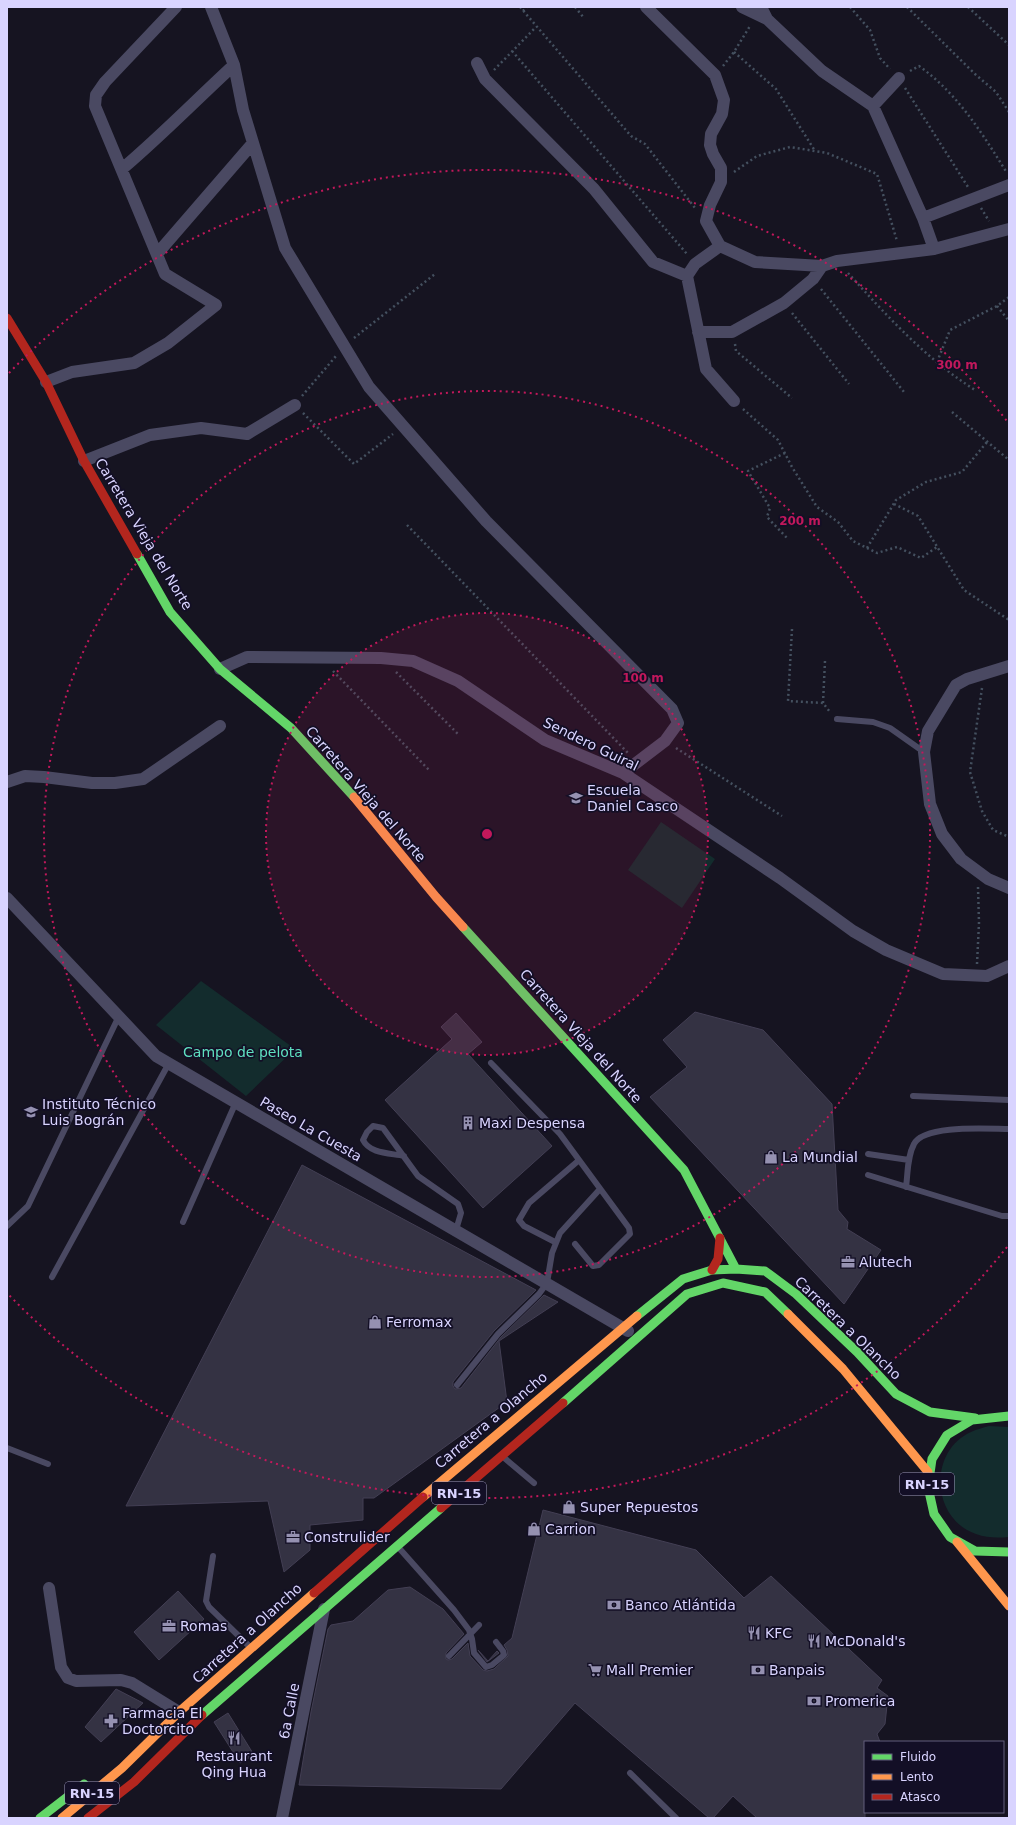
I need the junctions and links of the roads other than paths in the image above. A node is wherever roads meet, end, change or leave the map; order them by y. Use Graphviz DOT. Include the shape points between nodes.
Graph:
graph roads {
  1 [pos="176,7"];
  2 [pos="211,7"];
  3 [pos="646,7"];
  4 [pos="742,7"];
  5 [pos="762,14"];
  6 [pos="477,63"];
  7 [pos="234,65"];
  8 [pos="899,78"];
  9 [pos="873,106"];
  10 [pos="253,143"];
  11 [pos="122,169"];
  12 [pos="1009,185"];
  13 [pos="923,218"];
  14 [pos="1009,229"];
  15 [pos="720,246"];
  16 [pos="934,248"];
  17 [pos="157,254"];
  18 [pos="822,266"];
  19 [pos="687,276"];
  20 [pos="7,318"];
  21 [pos="698,332"];
  22 [pos="46,382"];
  23 [pos="734,401"];
  24 [pos="295,405"];
  25 [pos="84,461"];
  26 [pos="1009,666"];
  27 [pos="220,669"];
  28 [pos="837,719"];
  29 [pos="220,726"];
  30 [pos="924,752"];
  31 [pos="623,773"];
  32 [pos="7,782"];
  33 [pos="1009,888"];
  34 [pos="7,898"];
  35 [pos="1009,966"];
  36 [pos="119,1016"];
  37 [pos="169,1063"];
  38 [pos="491,1063"];
  39 [pos="913,1096"];
  40 [pos="1009,1100"];
  41 [pos="236,1102"];
  42 [pos="1009,1129"];
  43 [pos="868,1154"];
  44 [pos="404,1156"];
  45 [pos="909,1160"];
  46 [pos="578,1161"];
  47 [pos="868,1175"];
  48 [pos="906,1187"];
  49 [pos="600,1189"];
  50 [pos="1009,1216"];
  51 [pos="183,1222"];
  52 [pos="7,1226"];
  53 [pos="456,1230"];
  54 [pos="720,1238"];
  55 [pos="555,1242"];
  56 [pos="575,1244"];
  57 [pos="736,1269"];
  58 [pos="712,1270"];
  59 [pos="52,1277"];
  60 [pos="547,1283"];
  61 [pos="623,1327"];
  62 [pos="638,1338"];
  63 [pos="457,1385"];
  64 [pos="1009,1416"];
  65 [pos="975,1418"];
  66 [pos="7,1448"];
  67 [pos="500,1455"];
  68 [pos="48,1464"];
  69 [pos="928,1472"];
  70 [pos="534,1483"];
  71 [pos="957,1542"];
  72 [pos="398,1547"];
  73 [pos="1009,1552"];
  74 [pos="213,1556"];
  75 [pos="49,1588"];
  76 [pos="1009,1606"];
  77 [pos="324,1609"];
  78 [pos="479,1626"];
  79 [pos="470,1634"];
  80 [pos="496,1642"];
  81 [pos="250,1648"];
  82 [pos="449,1656"];
  83 [pos="179,1712"];
  84 [pos="122,1768"];
  85 [pos="630,1773"];
  86 [pos="134,1782"];
  87 [pos="40,1818"];
  88 [pos="62,1818"];
  89 [pos="88,1818"];
  90 [pos="102,1818"];
  91 [pos="282,1818"];
  92 [pos="676,1818"];
  1 -- 11 [label="street" via="105,82 96,95 95,106"];
  2 -- 7 [label="street"];
  3 -- 15 [label="street" via="715,75 724,100 724,108 711,134 710,145 721,168 721,182 710,205 706,221"];
  4 -- 5 [label="street"];
  5 -- 9 [label="street" via="822,71"];
  6 -- 19 [label="street" via="485,79 594,189 653,262"];
  7 -- 10 [label="street"];
  7 -- 11 [label="street"];
  8 -- 9 [label="street"];
  9 -- 13 [label="street"];
  10 -- 17 [label="street"];
  10 -- 31 [label="street" via="285,248 369,387 486,521 672,709 678,723 665,741"];
  11 -- 17 [label="street"];
  12 -- 13 [label="street"];
  13 -- 16 [label="street"];
  14 -- 16 [label="street"];
  15 -- 18 [label="street" via="754,262"];
  15 -- 19 [label="street" via="696,264"];
  16 -- 18 [label="street" via="837,261"];
  17 -- 22 [label="street" via="165,274 216,305 168,343 134,363 72,372"];
  18 -- 21 [label="street" via="813,279 784,303 732,332"];
  19 -- 21 [label="street"];
  20 -- 22 [label="main road, Carretera Vieja del Norte"];
  21 -- 23 [label="street" via="706,369"];
  22 -- 25 [label="main road, Carretera Vieja del Norte"];
  24 -- 25 [label="street" via="247,434 201,428 150,434"];
  25 -- 27 [label="main road, Carretera Vieja del Norte" via="170,612"];
  26 -- 30 [label="street" via="956,685 928,731"];
  27 -- 31 [label="street, Sendero Guiral" via="247,656 381,658 413,661 458,681 544,740"];
  27 -- 54 [label="main road, Carretera Vieja del Norte" via="296,734 356,799 436,897 684,1170"];
  28 -- 30 [label="lane" via="873,722 890,728"];
  29 -- 32 [label="street" via="143,779 92,783 25,776"];
  30 -- 33 [label="street" via="930,804 942,834 961,859 988,879"];
  31 -- 35 [label="street, Sendero Guiral" via="774,874 853,931 886,950 943,974 987,976"];
  34 -- 36 [label="street, Paseo La Cuesta"];
  36 -- 37 [label="street, Paseo La Cuesta" via="156,1056"];
  36 -- 52 [label="lane" via="28,1206"];
  37 -- 41 [label="street, Paseo La Cuesta"];
  37 -- 59 [label="lane"];
  38 -- 46 [label="lane" via="560,1134"];
  39 -- 40 [label="lane"];
  41 -- 51 [label="lane"];
  41 -- 53 [label="street, Paseo La Cuesta"];
  42 -- 45 [label="lane" via="938,1131 914,1143"];
  43 -- 45 [label="lane"];
  44 -- 44 [label="lane" via="383,1128 373,1126 367,1132 364,1140 366,1145 377,1151"];
  44 -- 53 [label="lane" via="418,1176 458,1204 461,1213"];
  45 -- 48 [label="lane"];
  46 -- 49 [label="lane"];
  46 -- 55 [label="lane" via="529,1203 519,1220 524,1226"];
  47 -- 48 [label="lane"];
  48 -- 50 [label="lane"];
  49 -- 55 [label="lane" via="560,1233"];
  49 -- 56 [label="lane" via="629,1228 630,1234 599,1265 593,1266"];
  53 -- 60 [label="street, Paseo La Cuesta"];
  54 -- 57 [label="main road, Carretera Vieja del Norte"];
  54 -- 58 [label="main road" via="718,1259"];
  55 -- 60 [label="lane"];
  57 -- 58 [label="main road, Carretera a Olancho / RN-15"];
  57 -- 65 [label="main road, Carretera a Olancho / RN-15" via="765,1271 796,1294 857,1352 896,1394 930,1412"];
  58 -- 61 [label="main road, Carretera a Olancho / RN-15" via="683,1279"];
  60 -- 61 [label="street, Paseo La Cuesta"];
  60 -- 63 [label="lane" via="498,1334"];
  61 -- 62 [label="street, Paseo La Cuesta"];
  61 -- 81 [label="main road, Carretera a Olancho / RN-15" via="391,1524"];
  62 -- 67 [label="main road, RN-15"];
  62 -- 69 [label="main road, RN-15" via="687,1294 723,1283 765,1292 843,1369"];
  64 -- 65 [label="main road, RN-15" via="993,1414"];
  65 -- 69 [label="main road, RN-15" via="958,1426 944,1438 933,1454"];
  66 -- 68 [label="lane"];
  67 -- 70 [label="lane"];
  67 -- 72 [label="main road, RN-15"];
  69 -- 71 [label="main road, RN-15" via="927,1491 934,1514 942,1528"];
  71 -- 73 [label="main road, RN-15" via="976,1550"];
  71 -- 76 [label="main road"];
  72 -- 77 [label="main road, RN-15"];
  72 -- 79 [label="lane" via="454,1610"];
  74 -- 81 [label="lane" via="206,1602"];
  75 -- 83 [label="street" via="61,1667 68,1678 76,1681 121,1680 132,1683"];
  77 -- 86 [label="main road, RN-15" via="191,1725"];
  77 -- 91 [label="street, 6a Calle"];
  78 -- 79 [label="lane"];
  79 -- 80 [label="lane" via="474,1653 486,1667 504,1655"];
  79 -- 82 [label="lane"];
  81 -- 83 [label="main road, Carretera a Olancho / RN-15"];
  83 -- 84 [label="main road, Carretera a Olancho / RN-15"];
  84 -- 87 [label="main road" via="85,1783"];
  84 -- 88 [label="main road, Carretera a Olancho / RN-15"];
  85 -- 92 [label="lane"];
  86 -- 89 [label="main road, RN-15"];
  86 -- 90 [label="main road"];
}
